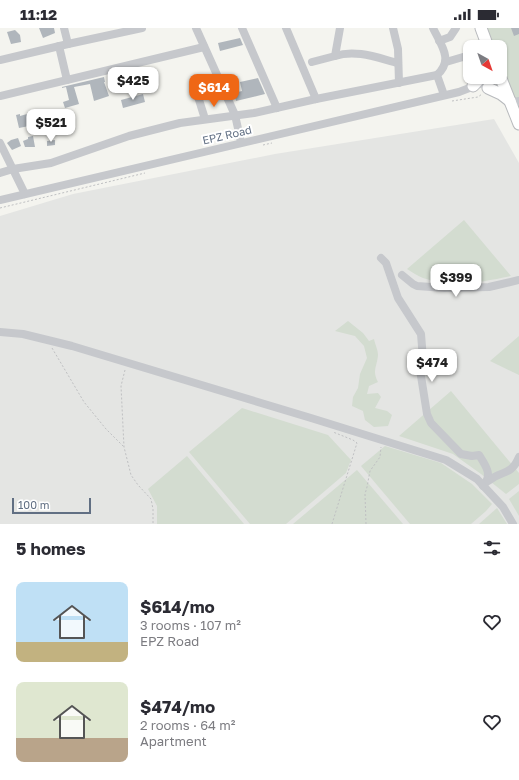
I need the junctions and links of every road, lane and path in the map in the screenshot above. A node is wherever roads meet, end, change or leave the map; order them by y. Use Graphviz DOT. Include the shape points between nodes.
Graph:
graph roads {
  1 [pos="64,28"];
  2 [pos="142,28"];
  3 [pos="196,28"];
  4 [pos="242,28"];
  5 [pos="286,28"];
  6 [pos="340,28"];
  7 [pos="393,28"];
  8 [pos="433,28"];
  9 [pos="456,28"];
  10 [pos="481,28"];
  11 [pos="485,40"];
  12 [pos="439,41"];
  13 [pos="68,44"];
  14 [pos="58,46"];
  15 [pos="204,46"];
  16 [pos="335,56"];
  17 [pos="463,57"];
  18 [pos="0,60"];
  19 [pos="312,62"];
  20 [pos="446,62"];
  21 [pos="398,63"];
  22 [pos="437,75"];
  23 [pos="67,80"];
  24 [pos="399,83"];
  25 [pos="479,84"];
  26 [pos="496,84"];
  27 [pos="504,84"];
  28 [pos="473,86"];
  29 [pos="195,87"];
  30 [pos="488,88"];
  31 [pos="459,92"];
  32 [pos="444,95"];
  33 [pos="0,96"];
  34 [pos="316,99"];
  35 [pos="513,102"];
  36 [pos="277,108"];
  37 [pos="235,115"];
  38 [pos="205,119"];
  39 [pos="519,124"];
  40 [pos="241,142"];
  41 [pos="0,143"];
  42 [pos="13,169"];
  43 [pos="0,173"];
  44 [pos="25,194"];
  45 [pos="0,200"];
  46 [pos="381,258"];
  47 [pos="402,275"];
  48 [pos="519,280"];
  49 [pos="0,332"];
  50 [pos="58,349"];
  51 [pos="125,368"];
  52 [pos="332,432"];
  53 [pos="380,439"];
  54 [pos="124,447"];
  55 [pos="519,457"];
  56 [pos="486,484"];
  57 [pos="153,524"];
  58 [pos="332,524"];
  59 [pos="366,524"];
  60 [pos="513,524"];
  1 -- 13 [label="street"];
  2 -- 13 [label="street"];
  3 -- 15 [label="street"];
  4 -- 36 [label="street"];
  5 -- 34 [label="street"];
  6 -- 16 [label="street"];
  7 -- 21 [label="street"];
  8 -- 12 [label="street"];
  9 -- 12 [label="street" via="450,37"];
  10 -- 11 [label="highway"];
  12 -- 20 [label="street"];
  13 -- 14 [label="street"];
  14 -- 18 [label="street"];
  14 -- 23 [label="street"];
  15 -- 23 [label="street"];
  15 -- 37 [label="street"];
  16 -- 19 [label="street"];
  16 -- 21 [label="street" via="355,53"];
  17 -- 20 [label="street"];
  20 -- 22 [label="street"];
  21 -- 24 [label="street"];
  22 -- 24 [label="street"];
  22 -- 32 [label="street"];
  23 -- 33 [label="street"];
  24 -- 34 [label="street"];
  25 -- 28 [label="street, EPZ Road"];
  26 -- 30 [label="street, EPZ Road"];
  27 -- 35 [label="highway"];
  28 -- 31 [label="street, EPZ Road"];
  29 -- 38 [label="street"];
  30 -- 31 [label="street, EPZ Road"];
  30 -- 35 [label="highway"];
  31 -- 32 [label="street, EPZ Road"];
  32 -- 40 [label="street, EPZ Road"];
  34 -- 36 [label="street"];
  35 -- 39 [label="highway"];
  36 -- 37 [label="street"];
  37 -- 38 [label="street"];
  37 -- 40 [label="street"];
  38 -- 42 [label="street" via="129,136 51,163"];
  40 -- 44 [label="street, EPZ Road"];
  41 -- 42 [label="street"];
  42 -- 43 [label="street"];
  42 -- 44 [label="street"];
  44 -- 45 [label="street, EPZ Road"];
  46 -- 56 [label="street" via="386,263 398,298 421,334 420,368 423,398 431,423 461,454 479,455 489,476"];
  47 -- 48 [label="street" via="417,286 445,288 489,287"];
  49 -- 53 [label="street" via="23,334 72,346"];
  50 -- 54 [label="path" via="52,347 84,402"];
  51 -- 54 [label="path" via="120,386"];
  52 -- 58 [label="path" via="357,443"];
  53 -- 56 [label="street" via="446,460"];
  53 -- 59 [label="path" via="380,457 370,470 365,494"];
  54 -- 57 [label="path" via="131,475 151,499"];
  55 -- 56 [label="street" via="514,468 493,477"];
  56 -- 60 [label="street"];
}
